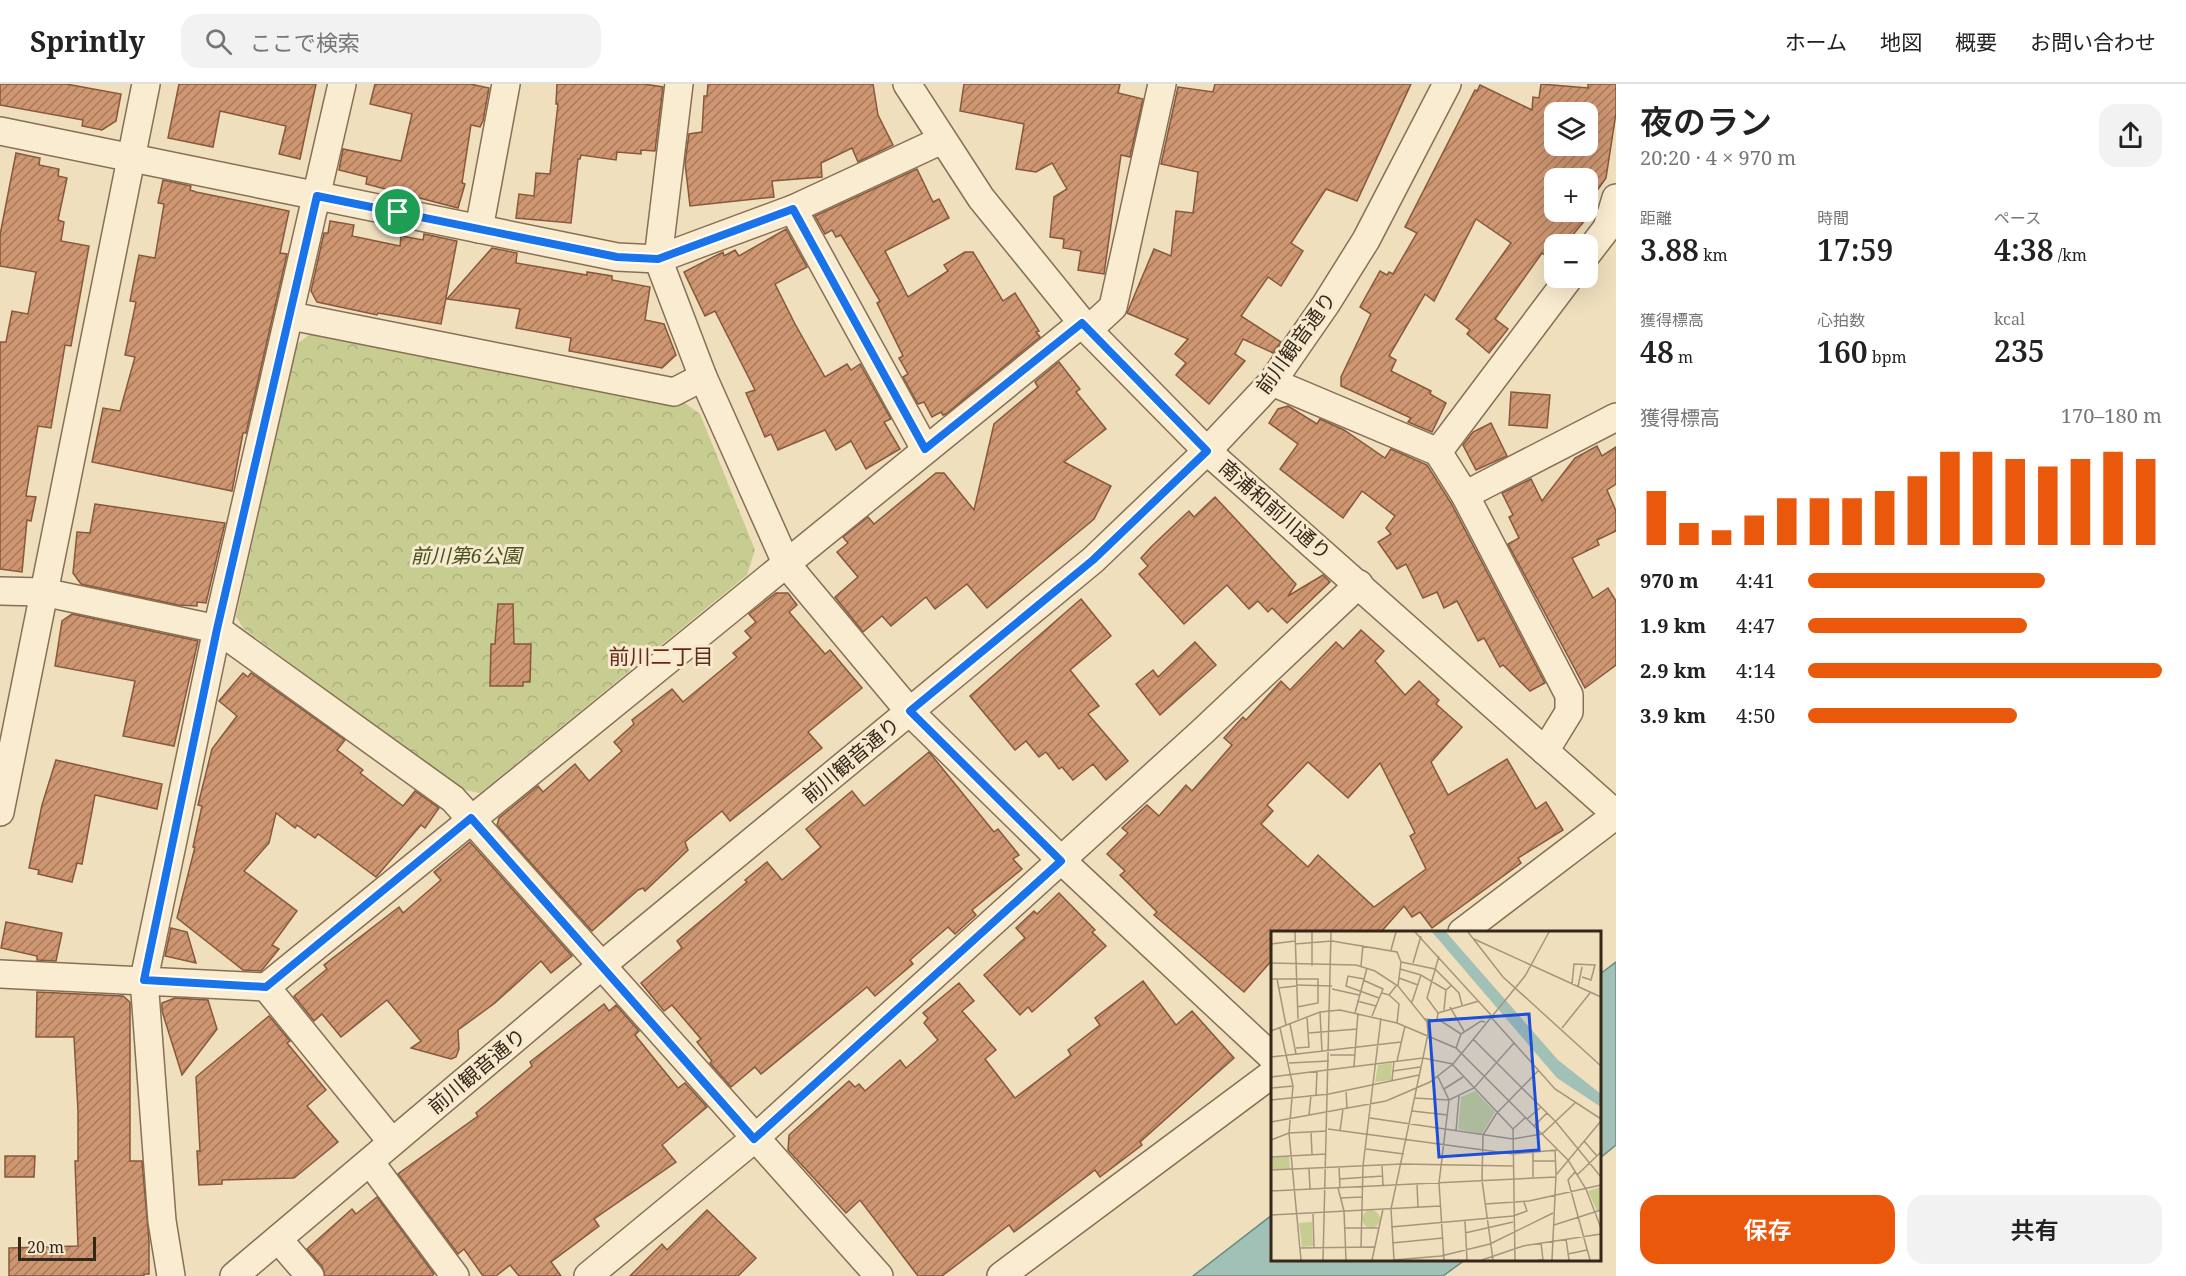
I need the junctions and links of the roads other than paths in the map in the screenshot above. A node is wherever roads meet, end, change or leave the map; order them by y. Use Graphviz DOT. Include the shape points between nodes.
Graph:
graph roads {
  1 [pos="146,84"];
  2 [pos="342,84"];
  3 [pos="506,84"];
  4 [pos="679,84"];
  5 [pos="907,84"];
  6 [pos="1162,84"];
  7 [pos="1447,84"];
  8 [pos="0,130"];
  9 [pos="942,140"];
  10 [pos="132,157"];
  11 [pos="317,196"];
  12 [pos="1616,198"];
  13 [pos="793,209"];
  14 [pos="479,229"];
  15 [pos="1598,239"];
  16 [pos="658,259"];
  17 [pos="1561,288"];
  18 [pos="291,316"];
  19 [pos="1085,326"];
  20 [pos="703,377"];
  21 [pos="1272,382"];
  22 [pos="1616,417"];
  23 [pos="925,449"];
  24 [pos="1207,451"];
  25 [pos="1438,452"];
  26 [pos="1465,495"];
  27 [pos="787,565"];
  28 [pos="1359,584"];
  29 [pos="0,591"];
  30 [pos="43,592"];
  31 [pos="217,629"];
  32 [pos="910,711"];
  33 [pos="1545,751"];
  34 [pos="3,782"];
  35 [pos="0,812"];
  36 [pos="1616,814"];
  37 [pos="471,818"];
  38 [pos="1061,861"];
  39 [pos="1465,931"];
  40 [pos="601,966"];
  41 [pos="0,974"];
  42 [pos="144,980"];
  43 [pos="266,987"];
  44 [pos="1271,1056"];
  45 [pos="1271,1075"];
  46 [pos="754,1139"];
  47 [pos="392,1142"];
  48 [pos="370,1162"];
  49 [pos="278,1239"];
  50 [pos="171,1276"];
  51 [pos="234,1276"];
  52 [pos="310,1276"];
  53 [pos="455,1276"];
  54 [pos="588,1276"];
  55 [pos="879,1276"];
  56 [pos="1000,1276"];
  1 -- 10 [label="street"];
  2 -- 11 [label="street"];
  3 -- 14 [label="street"];
  4 -- 16 [label="street"];
  5 -- 9 [label="street, 南浦和前川通り"];
  6 -- 19 [label="street" via="1113,307"];
  7 -- 21 [label="street, 前川観音通り" via="1366,240"];
  8 -- 10 [label="street"];
  9 -- 13 [label="street"];
  9 -- 19 [label="street, 南浦和前川通り" via="981,198"];
  10 -- 11 [label="street"];
  10 -- 30 [label="street"];
  11 -- 14 [label="street"];
  11 -- 18 [label="street"];
  12 -- 15 [label="street"];
  13 -- 16 [label="street"];
  13 -- 23 [label="street"];
  14 -- 16 [label="street" via="617,257"];
  16 -- 20 [label="street"];
  17 -- 25 [label="street"];
  18 -- 20 [label="street" via="674,392"];
  18 -- 31 [label="street"];
  19 -- 23 [label="street"];
  19 -- 24 [label="street, 南浦和前川通り"];
  20 -- 27 [label="street"];
  21 -- 24 [label="street, 前川観音通り"];
  21 -- 25 [label="street"];
  22 -- 26 [label="street"];
  23 -- 27 [label="street"];
  24 -- 28 [label="street, 南浦和前川通り"];
  24 -- 32 [label="street, 前川観音通り" via="1093,560"];
  25 -- 26 [label="street"];
  26 -- 33 [label="street" via="1569,695 1569,712"];
  27 -- 32 [label="street"];
  27 -- 37 [label="street"];
  28 -- 33 [label="street, 南浦和前川通り"];
  28 -- 38 [label="street"];
  29 -- 30 [label="street"];
  30 -- 31 [label="street"];
  30 -- 34 [label="street"];
  31 -- 37 [label="street" via="453,799"];
  31 -- 42 [label="street"];
  32 -- 38 [label="street"];
  32 -- 40 [label="street, 前川観音通り"];
  33 -- 36 [label="street, 南浦和前川通り"];
  34 -- 35 [label="street"];
  36 -- 39 [label="street"];
  37 -- 40 [label="street"];
  37 -- 43 [label="street"];
  38 -- 44 [label="street"];
  38 -- 46 [label="street"];
  40 -- 46 [label="street"];
  40 -- 47 [label="street, 前川観音通り"];
  41 -- 42 [label="street"];
  42 -- 43 [label="street"];
  42 -- 50 [label="street" via="162,1221"];
  43 -- 47 [label="street"];
  45 -- 56 [label="street"];
  46 -- 54 [label="street"];
  46 -- 55 [label="street"];
  47 -- 48 [label="street, 前川観音通り"];
  48 -- 49 [label="street, 前川観音通り"];
  48 -- 53 [label="street"];
  49 -- 51 [label="street, 前川観音通り"];
  49 -- 52 [label="street"];
}
